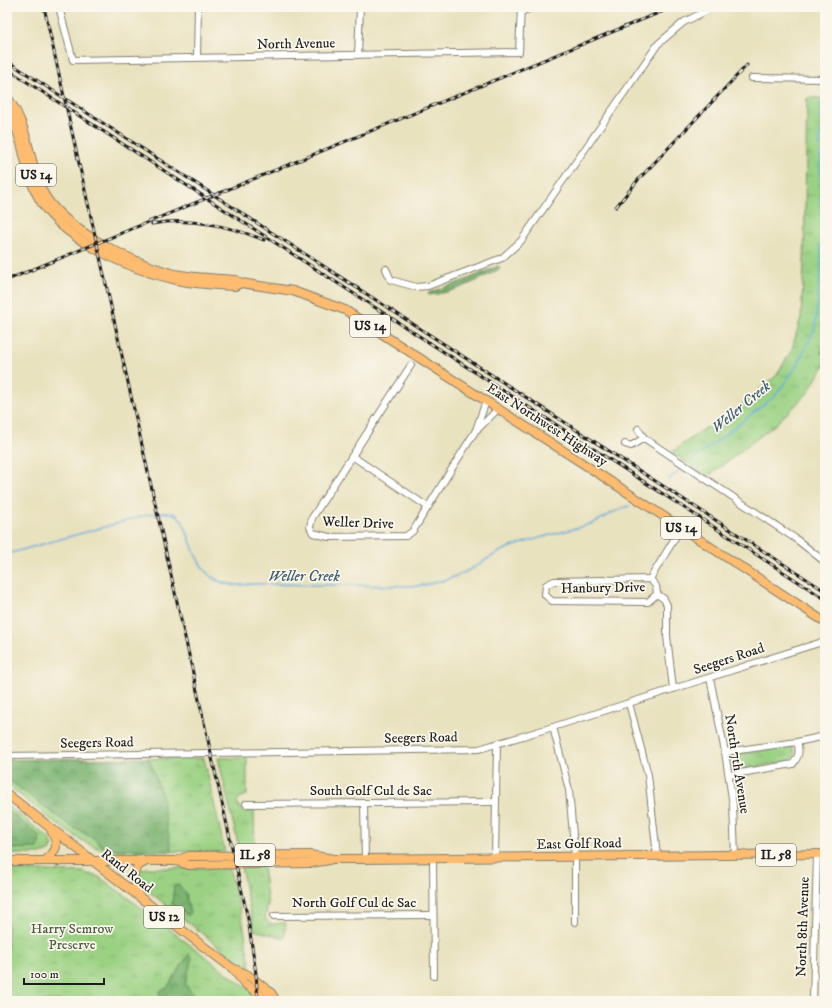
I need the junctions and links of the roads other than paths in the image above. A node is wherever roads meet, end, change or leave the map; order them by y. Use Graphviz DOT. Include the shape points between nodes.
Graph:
graph roads {
  1 [pos="59,7"];
  2 [pos="198,7"];
  3 [pos="360,7"];
  4 [pos="533,7"];
  5 [pos="714,7"];
  6 [pos="521,9"];
  7 [pos="358,55"];
  8 [pos="197,58"];
  9 [pos="752,78"];
  10 [pos="825,80"];
  11 [pos="7,97"];
  12 [pos="7,110"];
  13 [pos="386,269"];
  14 [pos="241,283"];
  15 [pos="411,365"];
  16 [pos="486,401"];
  17 [pos="498,409"];
  18 [pos="638,429"];
  19 [pos="476,430"];
  20 [pos="644,438"];
  21 [pos="625,444"];
  22 [pos="352,456"];
  23 [pos="428,507"];
  24 [pos="681,528"];
  25 [pos="825,562"];
  26 [pos="650,579"];
  27 [pos="657,594"];
  28 [pos="825,622"];
  29 [pos="822,644"];
  30 [pos="825,648"];
  31 [pos="710,678"];
  32 [pos="673,689"];
  33 [pos="629,704"];
  34 [pos="553,727"];
  35 [pos="825,736"];
  36 [pos="797,742"];
  37 [pos="497,744"];
  38 [pos="725,752"];
  39 [pos="7,756"];
  40 [pos="729,774"];
  41 [pos="7,794"];
  42 [pos="496,802"];
  43 [pos="364,803"];
  44 [pos="246,804"];
  45 [pos="50,828"];
  46 [pos="821,854"];
  47 [pos="735,855"];
  48 [pos="657,856"];
  49 [pos="575,857"];
  50 [pos="495,858"];
  51 [pos="365,859"];
  52 [pos="433,859"];
  53 [pos="92,860"];
  54 [pos="148,860"];
  55 [pos="7,861"];
  56 [pos="45,861"];
  57 [pos="138,896"];
  58 [pos="433,915"];
  59 [pos="274,916"];
  60 [pos="575,922"];
  61 [pos="232,968"];
  62 [pos="434,976"];
  63 [pos="269,1001"];
  64 [pos="276,1001"];
  65 [pos="813,1001"];
  1 -- 8 [label="street, North Avenue" via="73,60"];
  2 -- 8 [label="street"];
  3 -- 7 [label="street"];
  4 -- 6 [label="street"];
  5 -- 13 [label="street" via="684,22 658,44 521,241 502,258 428,286 416,287 391,280"];
  6 -- 7 [label="street, North Avenue" via="519,52"];
  7 -- 8 [label="street, North Avenue"];
  9 -- 10 [label="street"];
  11 -- 14 [label="main road, East Northwest Highway / US 14" via="25,132 41,188 58,213 73,226 155,268 192,277 236,280"];
  12 -- 14 [label="main road, East Northwest Highway / US 14" via="16,126 36,194 54,220 67,231 109,255 154,274 191,283 235,286"];
  14 -- 16 [label="main road, East Northwest Highway / US 14" via="293,291 345,310"];
  15 -- 22 [label="street"];
  16 -- 17 [label="main road, East Northwest Highway / US 14"];
  16 -- 19 [label="street"];
  17 -- 19 [label="street"];
  17 -- 24 [label="main road, East Northwest Highway / US 14"];
  18 -- 20 [label="street"];
  19 -- 23 [label="street"];
  20 -- 21 [label="street" via="631,446"];
  20 -- 25 [label="street"];
  22 -- 23 [label="street"];
  22 -- 23 [label="street, Weller Drive" via="312,518 310,527 313,533 329,537 406,536 413,531"];
  24 -- 26 [label="street, Hanbury Drive"];
  24 -- 28 [label="main road, East Northwest Highway / US 14"];
  26 -- 27 [label="street, Hanbury Drive" via="656,586"];
  26 -- 27 [label="street, Hanbury Drive" via="554,581 546,585 545,595 552,601 648,602"];
  27 -- 32 [label="street, Hanbury Drive" via="667,605 667,636"];
  29 -- 30 [label="street, Seegers Road"];
  29 -- 31 [label="street, Seegers Road"];
  31 -- 32 [label="street, Seegers Road"];
  31 -- 38 [label="street, North 7th Avenue"];
  32 -- 33 [label="street, Seegers Road"];
  33 -- 34 [label="street, Seegers Road"];
  33 -- 48 [label="street" via="648,775"];
  34 -- 37 [label="street, Seegers Road"];
  34 -- 49 [label="street" via="569,790"];
  35 -- 36 [label="street"];
  36 -- 38 [label="street"];
  36 -- 40 [label="street" via="800,750 793,764"];
  37 -- 39 [label="street, Seegers Road" via="485,748 460,750"];
  37 -- 42 [label="street"];
  38 -- 40 [label="street, North 7th Avenue"];
  40 -- 47 [label="street, North 7th Avenue"];
  41 -- 45 [label="main road, Rand Road / US 12"];
  42 -- 43 [label="street, South Golf Cul de Sac"];
  42 -- 50 [label="street"];
  43 -- 44 [label="street, South Golf Cul de Sac"];
  43 -- 51 [label="street"];
  45 -- 53 [label="main road, Rand Road / US 12"];
  45 -- 56 [label="main road" via="55,837 56,848"];
  46 -- 47 [label="main road, East Golf Road / IL 58"];
  46 -- 65 [label="street, North 8th Avenue"];
  47 -- 48 [label="main road, East Golf Road / IL 58"];
  48 -- 49 [label="main road, East Golf Road / IL 58"];
  49 -- 50 [label="main road, East Golf Road / IL 58"];
  49 -- 60 [label="street"];
  50 -- 52 [label="main road, East Golf Road / IL 58"];
  51 -- 52 [label="main road, East Golf Road / IL 58"];
  51 -- 54 [label="main road, East Golf Road / IL 58" via="334,859 310,863 189,865 176,861"];
  52 -- 58 [label="street"];
  53 -- 54 [label="main road, East Golf Road / IL 58"];
  53 -- 56 [label="main road, East Golf Road / IL 58"];
  53 -- 57 [label="main road, Rand Road / US 12"];
  54 -- 57 [label="main road" via="139,865 133,874"];
  55 -- 56 [label="main road, East Golf Road / IL 58"];
  57 -- 61 [label="main road, Rand Road / US 12"];
  58 -- 59 [label="street, North Golf Cul de Sac"];
  58 -- 62 [label="street"];
  61 -- 63 [label="main road, Rand Road / US 12" via="244,983"];
  61 -- 64 [label="main road, Rand Road / US 12" via="248,975 271,993"];
}
